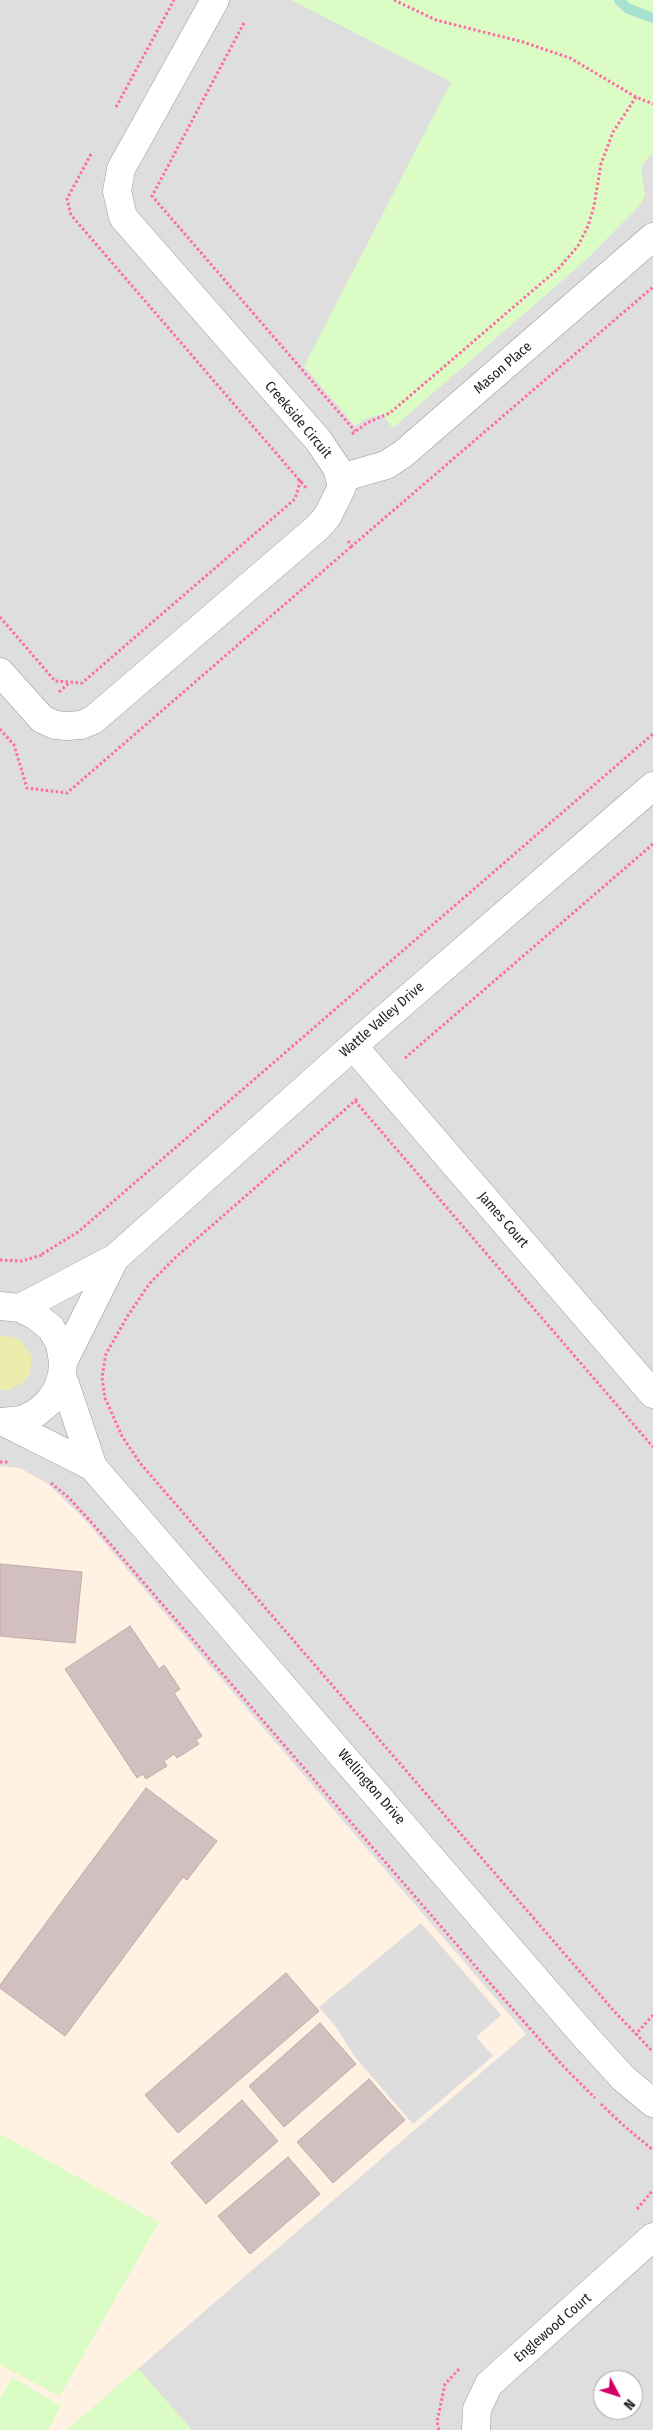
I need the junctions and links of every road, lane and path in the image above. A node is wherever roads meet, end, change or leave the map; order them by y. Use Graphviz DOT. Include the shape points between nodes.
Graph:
graph roads {
  1 [pos="174,0"];
  2 [pos="215,0"];
  3 [pos="394,0"];
  4 [pos="244,23"];
  5 [pos="636,97"];
  6 [pos="653,104"];
  7 [pos="114,112"];
  8 [pos="95,147"];
  9 [pos="653,237"];
  10 [pos="653,287"];
  11 [pos="356,431"];
  12 [pos="328,455"];
  13 [pos="341,478"];
  14 [pos="300,480"];
  15 [pos="327,517"];
  16 [pos="0,617"];
  17 [pos="0,672"];
  18 [pos="653,734"];
  19 [pos="653,786"];
  20 [pos="653,844"];
  21 [pos="353,1046"];
  22 [pos="381,1078"];
  23 [pos="355,1101"];
  24 [pos="42,1254"];
  25 [pos="115,1258"];
  26 [pos="5,1307"];
  27 [pos="63,1368"];
  28 [pos="653,1394"];
  29 [pos="3,1422"];
  30 [pos="653,1447"];
  31 [pos="93,1467"];
  32 [pos="653,2016"];
  33 [pos="636,2034"];
  34 [pos="653,2052"];
  35 [pos="653,2103"];
  36 [pos="653,2237"];
  37 [pos="476,2430"];
  1 -- 7 [label="path"];
  2 -- 12 [label="street, Creekside Circuit" via="121,169 117,191 123,217"];
  3 -- 5 [label="path" via="436,20 523,42 570,58"];
  4 -- 11 [label="path" via="152,196"];
  5 -- 6 [label="path"];
  5 -- 11 [label="path" via="613,132 601,164 588,226 578,246 558,268 390,413"];
  8 -- 14 [label="path" via="67,199 71,215"];
  9 -- 13 [label="street, Mason Place" via="403,454 386,465"];
  10 -- 15 [label="path" via="352,546"];
  11 -- 12 [label="path"];
  12 -- 13 [label="street, Creekside Circuit"];
  12 -- 14 [label="path"];
  13 -- 15 [label="street" via="342,486"];
  14 -- 15 [label="path"];
  14 -- 16 [label="path" via="295,499 82,683 56,681"];
  15 -- 17 [label="street" via="93,720 67,726 42,719"];
  18 -- 24 [label="path" via="78,1232"];
  19 -- 21 [label="street, Wattle Valley Drive"];
  20 -- 22 [label="path"];
  21 -- 22 [label="street, James Court"];
  21 -- 25 [label="street, Wattle Valley Drive"];
  22 -- 23 [label="path"];
  22 -- 28 [label="street, James Court"];
  23 -- 30 [label="path"];
  23 -- 33 [label="path" via="150,1283 106,1354 102,1377 105,1398 122,1436 140,1463"];
  25 -- 26 [label="street, Wattle Valley Drive"];
  25 -- 27 [label="street, Wattle Valley Drive"];
  26 -- 27 [label="street, Wellington Drive" via="36,1316 51,1328 60,1344"];
  27 -- 29 [label="street, Wattle Valley Drive" via="57,1390 36,1414 22,1420"];
  27 -- 31 [label="street, Wellington Drive"];
  29 -- 31 [label="street, Wellington Drive"];
  31 -- 35 [label="street, Wellington Drive" via="583,2034 623,2078"];
  32 -- 33 [label="path"];
  33 -- 34 [label="path"];
  36 -- 37 [label="street, Englewood Court" via="488,2384 477,2409"];
}
